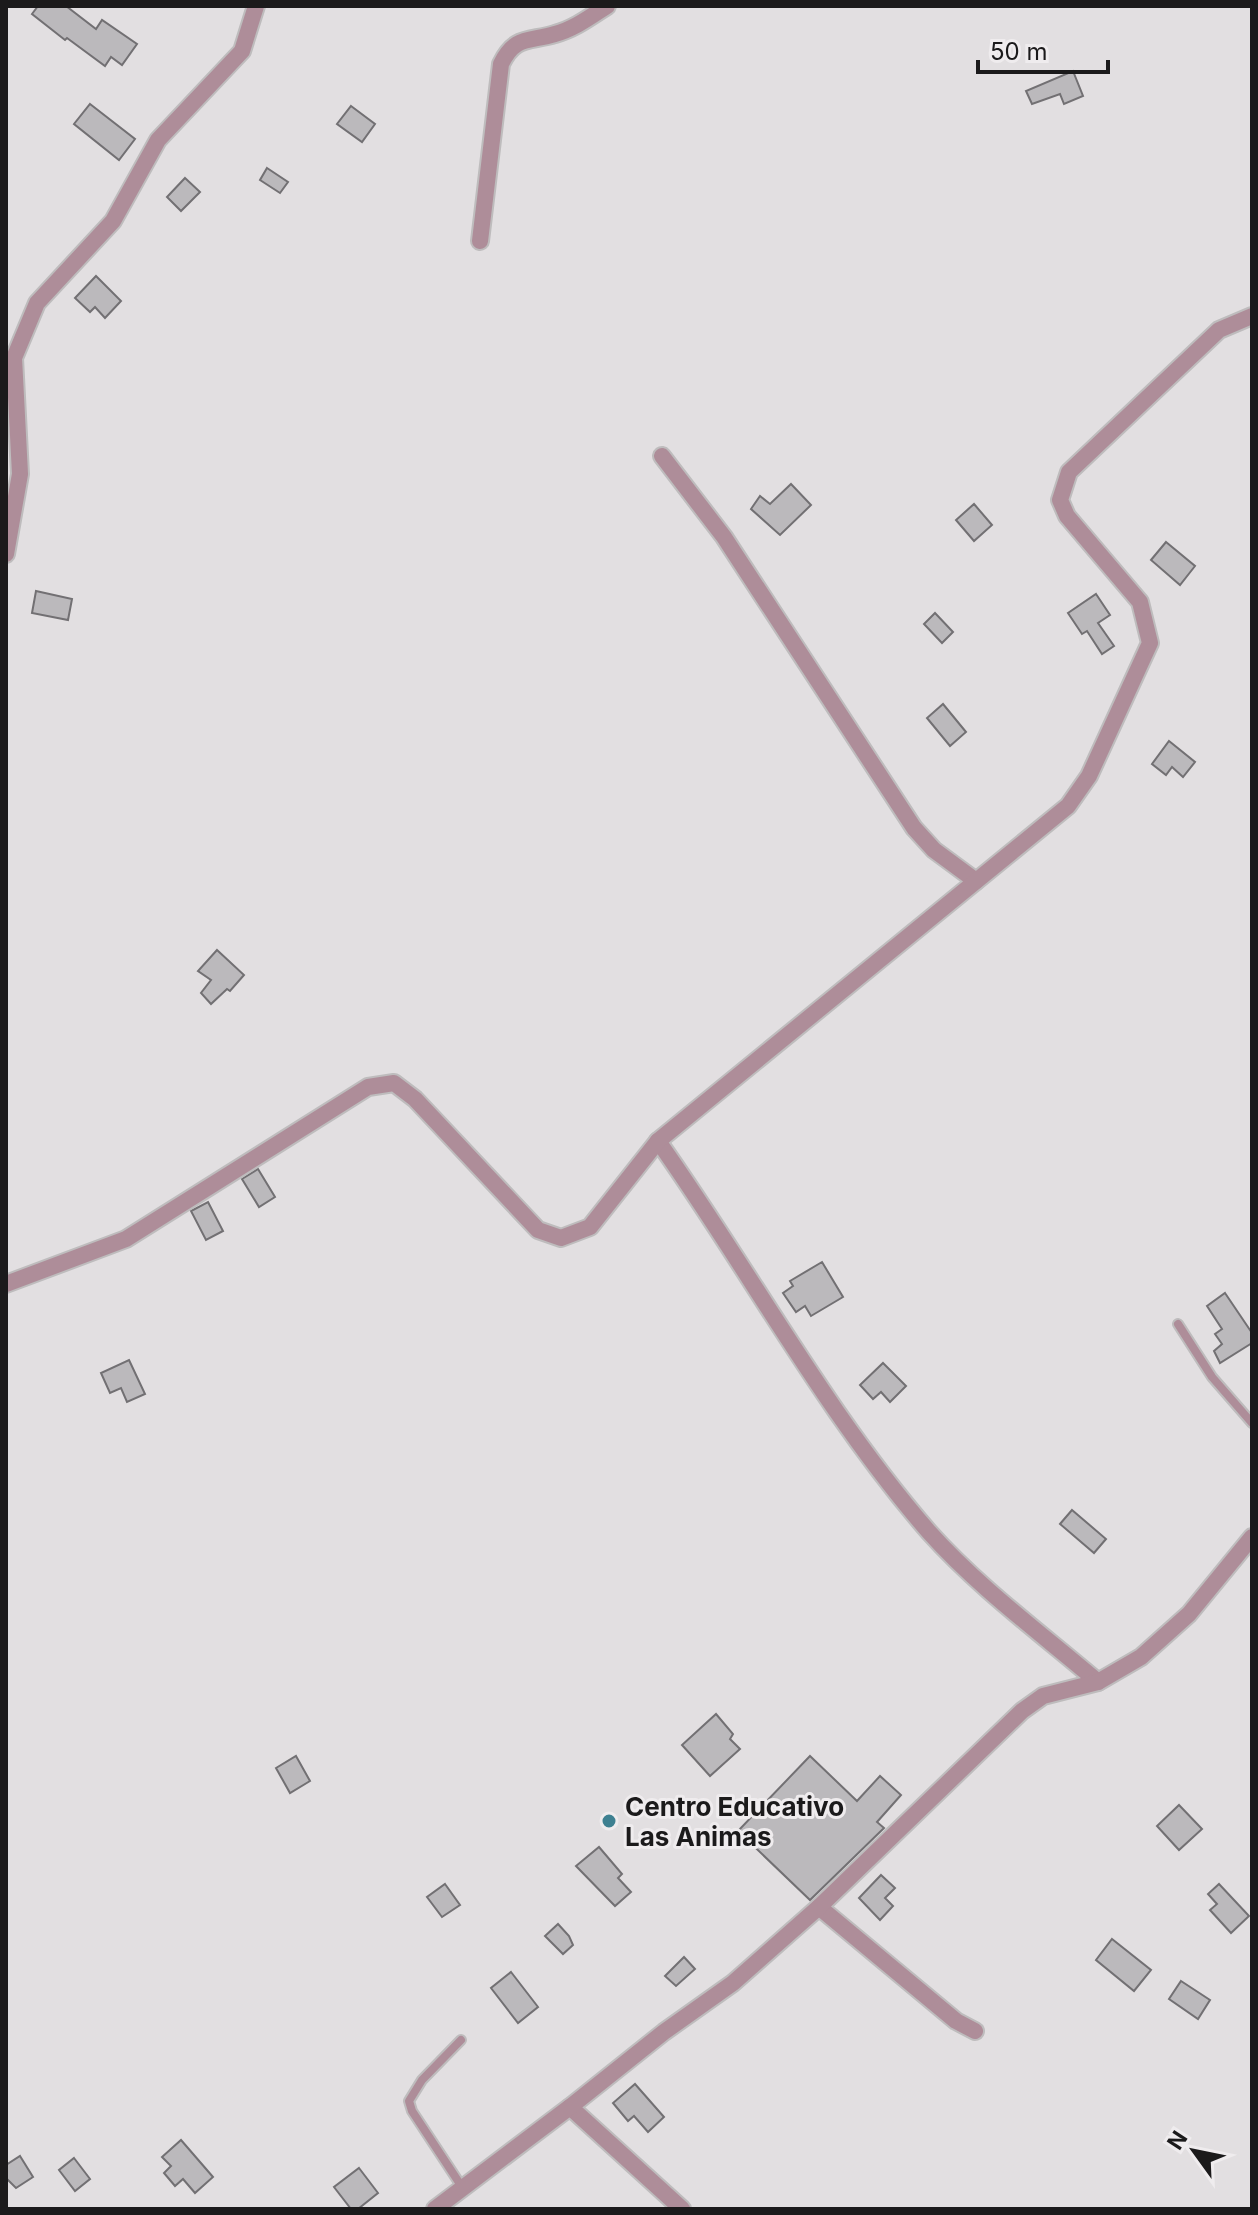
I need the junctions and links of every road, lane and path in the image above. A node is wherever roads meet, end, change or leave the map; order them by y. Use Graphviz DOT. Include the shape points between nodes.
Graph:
graph roads {
  1 [pos="256,6"];
  2 [pos="607,6"];
  3 [pos="480,241"];
  4 [pos="1252,316"];
  5 [pos="662,456"];
  6 [pos="6,554"];
  7 [pos="976,881"];
  8 [pos="658,1141"];
  9 [pos="6,1284"];
  10 [pos="1178,1324"];
  11 [pos="1252,1423"];
  12 [pos="1252,1537"];
  13 [pos="1098,1682"];
  14 [pos="819,1907"];
  15 [pos="975,2031"];
  16 [pos="461,2040"];
  17 [pos="570,2107"];
  18 [pos="462,2187"];
  19 [pos="435,2209"];
  20 [pos="682,2209"];
  1 -- 6 [label="street" via="242,51 158,140 113,221 37,303 14,358 20,474"];
  2 -- 3 [label="street" via="555,34 523,40 506,53"];
  4 -- 7 [label="street" via="1219,330 1069,472 1060,500 1067,516 1140,602 1150,643 1089,776 1068,806"];
  5 -- 7 [label="street" via="724,537 914,828"];
  7 -- 8 [label="street"];
  8 -- 9 [label="street" via="590,1227 561,1238 538,1230 415,1099 394,1083 368,1087 126,1239"];
  8 -- 13 [label="street" via="792,1348 889,1484 965,1567"];
  10 -- 11 [label="lane" via="1212,1377"];
  12 -- 13 [label="street" via="1189,1614 1141,1657"];
  13 -- 14 [label="street" via="1043,1696 1022,1711"];
  14 -- 15 [label="street"];
  14 -- 17 [label="street" via="733,1983"];
  16 -- 18 [label="lane" via="409,2101"];
  17 -- 18 [label="street"];
  17 -- 20 [label="street"];
  18 -- 19 [label="street"];
}
